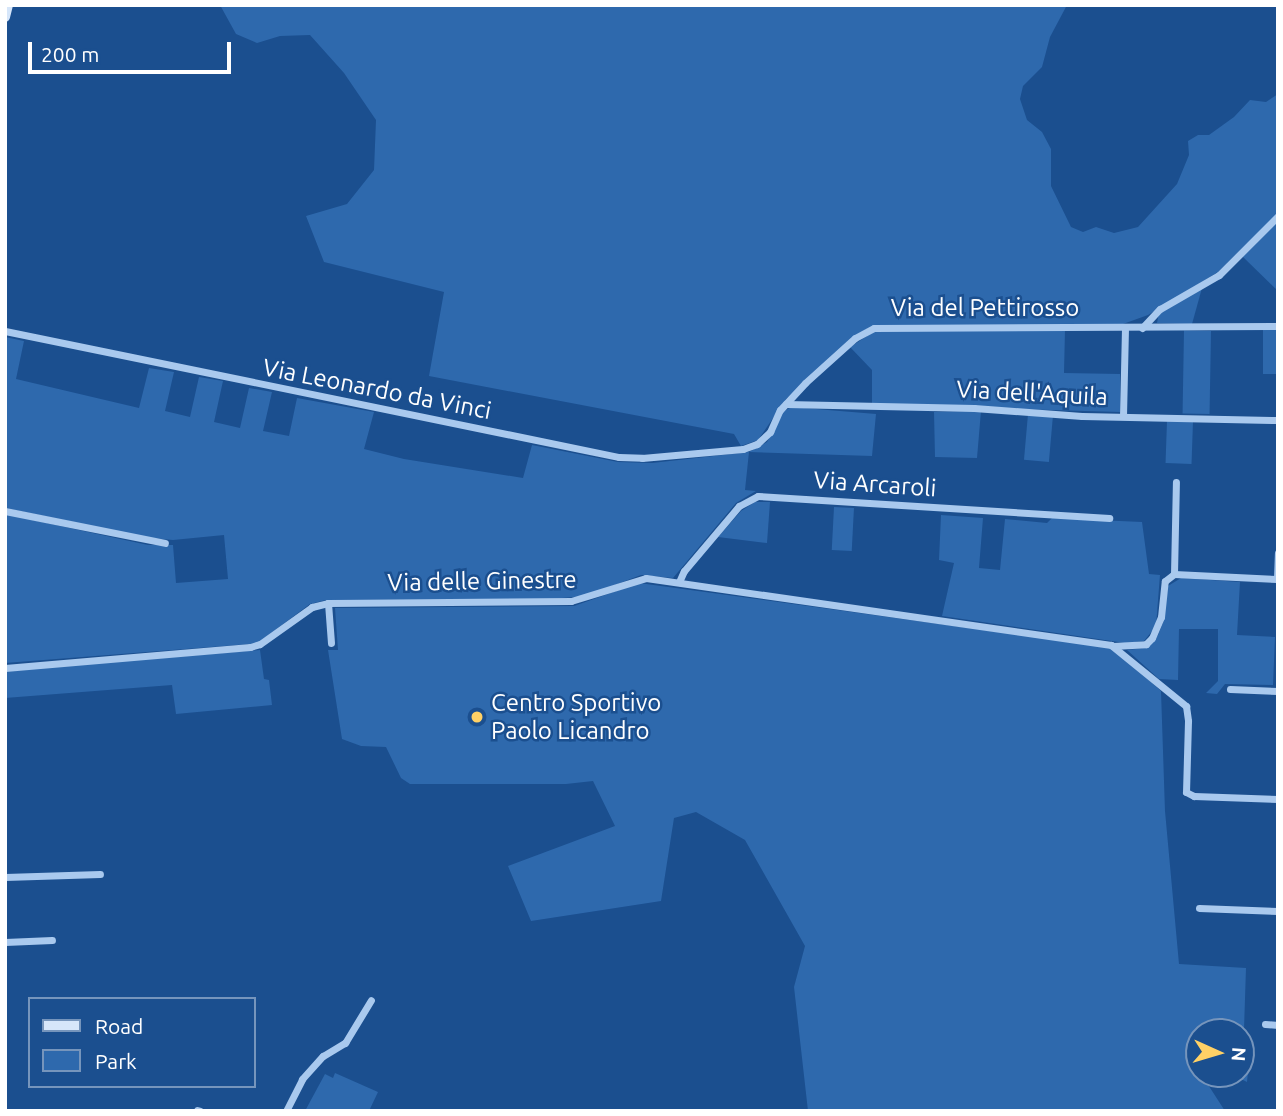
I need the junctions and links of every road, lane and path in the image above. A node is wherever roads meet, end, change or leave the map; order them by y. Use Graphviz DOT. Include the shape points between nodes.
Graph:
graph roads {
  1 [pos="8,5"];
  2 [pos="5,17"];
  3 [pos="1278,216"];
  4 [pos="1278,326"];
  5 [pos="1125,328"];
  6 [pos="1142,328"];
  7 [pos="5,331"];
  8 [pos="802,387"];
  9 [pos="786,404"];
  10 [pos="810,404"];
  11 [pos="1123,416"];
  12 [pos="1278,420"];
  13 [pos="743,449"];
  14 [pos="1176,482"];
  15 [pos="5,511"];
  16 [pos="1109,518"];
  17 [pos="165,543"];
  18 [pos="1278,553"];
  19 [pos="1174,574"];
  20 [pos="1277,579"];
  21 [pos="679,582"];
  22 [pos="328,603"];
  23 [pos="331,642"];
  24 [pos="1111,645"];
  25 [pos="5,668"];
  26 [pos="1230,689"];
  27 [pos="1278,691"];
  28 [pos="1278,799"];
  29 [pos="100,874"];
  30 [pos="5,877"];
  31 [pos="1199,908"];
  32 [pos="1278,911"];
  33 [pos="52,940"];
  34 [pos="5,942"];
  35 [pos="371,1000"];
  36 [pos="1265,1024"];
  37 [pos="1278,1024"];
  38 [pos="286,1111"];
  1 -- 2 [label="main road"];
  3 -- 6 [label="street" via="1219,275 1160,309"];
  4 -- 6 [label="street, Via del Pettirosso"];
  5 -- 6 [label="street, Via del Pettirosso"];
  5 -- 8 [label="street, Via del Pettirosso" via="874,328 855,338"];
  5 -- 11 [label="street"];
  7 -- 13 [label="street, Via Leonardo da Vinci" via="619,457"];
  8 -- 9 [label="street, Via del Pettirosso"];
  8 -- 10 [label="street"];
  9 -- 10 [label="street, Via dell'Aquila"];
  9 -- 13 [label="street, Via del Pettirosso" via="763,441"];
  10 -- 11 [label="street, Via dell'Aquila"];
  11 -- 12 [label="street, Via dell'Aquila"];
  14 -- 19 [label="street"];
  15 -- 17 [label="street"];
  16 -- 21 [label="street, Via Arcaroli" via="758,496 739,506"];
  18 -- 20 [label="street"];
  19 -- 20 [label="street"];
  19 -- 24 [label="street" via="1165,580 1161,617 1146,644"];
  21 -- 22 [label="street, Via delle Ginestre" via="639,578 586,598 550,602"];
  21 -- 24 [label="street, Via delle Ginestre"];
  22 -- 23 [label="street"];
  22 -- 25 [label="street, Via delle Ginestre" via="312,607 250,647"];
  24 -- 28 [label="street, Via delle Ginestre" via="1181,700 1188,712 1186,792"];
  26 -- 27 [label="street"];
  29 -- 30 [label="street"];
  31 -- 32 [label="street"];
  33 -- 34 [label="street"];
  35 -- 38 [label="street" via="345,1043 323,1056 302,1079"];
  36 -- 37 [label="street"];
}
